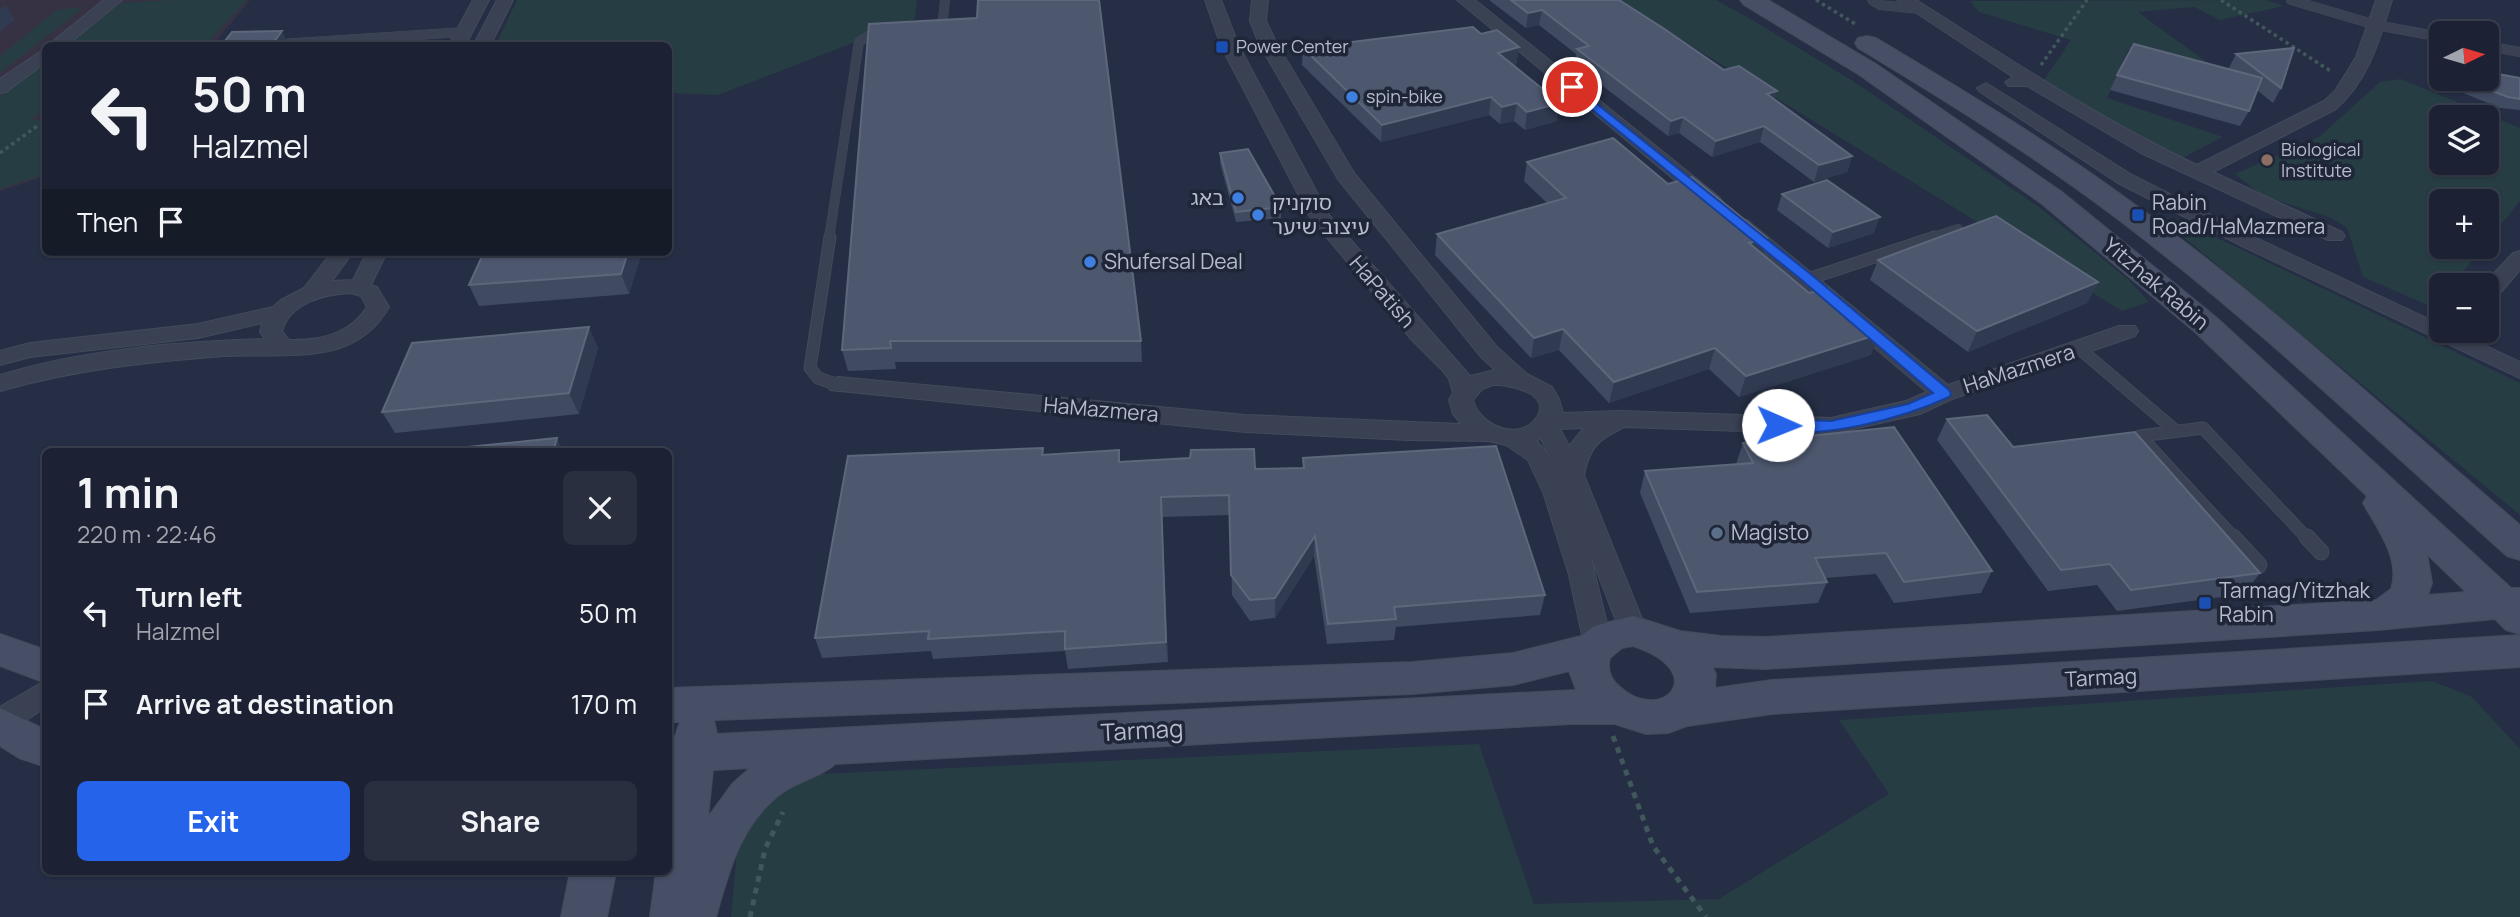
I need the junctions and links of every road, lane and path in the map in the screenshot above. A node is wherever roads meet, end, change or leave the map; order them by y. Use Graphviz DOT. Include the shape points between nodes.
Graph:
graph roads {
  1 [pos="114,0"];
  2 [pos="481,0"];
  3 [pos="505,0"];
  4 [pos="945,0"];
  5 [pos="1213,0"];
  6 [pos="1260,0"];
  7 [pos="1465,0"];
  8 [pos="1752,0"];
  9 [pos="1795,0"];
  10 [pos="1872,0"];
  11 [pos="2085,0"];
  12 [pos="2221,0"];
  13 [pos="2291,0"];
  14 [pos="2384,0"];
  15 [pos="1912,5"];
  16 [pos="2376,25"];
  17 [pos="925,31"];
  18 [pos="897,33"];
  19 [pos="2429,35"];
  20 [pos="460,39"];
  21 [pos="60,42"];
  22 [pos="369,42"];
  23 [pos="483,42"];
  24 [pos="2499,48"];
  25 [pos="2520,52"];
  26 [pos="42,56"];
  27 [pos="2030,80"];
  28 [pos="2352,85"];
  29 [pos="0,88"];
  30 [pos="40,124"];
  31 [pos="0,153"];
  32 [pos="2196,173"];
  33 [pos="1958,229"];
  34 [pos="2335,236"];
  35 [pos="340,256"];
  36 [pos="375,256"];
  37 [pos="2520,257"];
  38 [pos="1808,279"];
  39 [pos="2499,281"];
  40 [pos="359,288"];
  41 [pos="312,293"];
  42 [pos="278,313"];
  43 [pos="2429,324"];
  44 [pos="2127,331"];
  45 [pos="2468,343"];
  46 [pos="281,345"];
  47 [pos="2080,349"];
  48 [pos="0,358"];
  49 [pos="2520,371"];
  50 [pos="1519,379"];
  51 [pos="0,383"];
  52 [pos="838,385"];
  53 [pos="1944,394"];
  54 [pos="1462,396"];
  55 [pos="1620,419"];
  56 [pos="1547,423"];
  57 [pos="1364,430"];
  58 [pos="2176,431"];
  59 [pos="1500,435"];
  60 [pos="2335,446"];
  61 [pos="1572,475"];
  62 [pos="2460,494"];
  63 [pos="2520,530"];
  64 [pos="2520,547"];
  65 [pos="2321,552"];
  66 [pos="2259,565"];
  67 [pos="2515,608"];
  68 [pos="2376,615"];
  69 [pos="1608,641"];
  70 [pos="1676,646"];
  71 [pos="0,650"];
  72 [pos="2520,651"];
  73 [pos="2395,660"];
  74 [pos="42,666"];
  75 [pos="2520,673"];
  76 [pos="42,695"];
  77 [pos="684,705"];
  78 [pos="1683,709"];
  79 [pos="1614,720"];
  80 [pos="0,723"];
  81 [pos="838,747"];
  82 [pos="42,748"];
  83 [pos="681,753"];
  84 [pos="789,805"];
  85 [pos="577,875"];
  86 [pos="592,875"];
  87 [pos="583,917"];
  88 [pos="673,917"];
  89 [pos="693,917"];
  90 [pos="750,917"];
  91 [pos="1706,917"];
  1 -- 21 [label="street"];
  2 -- 20 [label="street"];
  3 -- 23 [label="street"];
  4 -- 17 [label="lane" via="938,31"];
  5 -- 54 [label="street, HaPatish" via="1230,46 1320,217 1460,377"];
  6 -- 50 [label="street, HaPatish" via="1258,21 1268,44 1345,175 1471,332"];
  7 -- 38 [label="street"];
  8 -- 60 [label="main road, Yitzhak Rabin" via="1867,69 2052,198 2206,325"];
  9 -- 62 [label="main road, Yitzhak Rabin" via="1984,114 2127,212 2242,304"];
  10 -- 15 [label="lane" via="1880,5"];
  11 -- 27 [label="path"];
  12 -- 28 [label="path"];
  13 -- 16 [label="lane"];
  14 -- 16 [label="street"];
  15 -- 27 [label="street"];
  16 -- 19 [label="lane"];
  16 -- 28 [label="street"];
  18 -- 52 [label="lane" via="870,35 859,42 810,368 822,382"];
  20 -- 22 [label="lane"];
  24 -- 25 [label="lane"];
  26 -- 29 [label="street"];
  27 -- 32 [label="street"];
  27 -- 43 [label="street" via="1986,88 2125,179 2251,243"];
  28 -- 32 [label="street" via="2330,105"];
  30 -- 31 [label="path"];
  32 -- 34 [label="street"];
  33 -- 38 [label="lane"];
  35 -- 41 [label="street"];
  36 -- 40 [label="street"];
  37 -- 39 [label="street"];
  38 -- 53 [label="street"];
  40 -- 41 [label="street"];
  40 -- 46 [label="street" via="377,298 378,307 363,327 312,348"];
  41 -- 42 [label="street"];
  42 -- 46 [label="street" via="269,332"];
  42 -- 48 [label="street" via="198,331 30,350"];
  44 -- 47 [label="street, HaMazmera"];
  45 -- 49 [label="street"];
  46 -- 51 [label="street" via="72,365"];
  47 -- 53 [label="street, HaMazmera"];
  47 -- 58 [label="lane"];
  50 -- 54 [label="street" via="1486,378 1469,386"];
  50 -- 56 [label="street" via="1537,387 1549,400"];
  52 -- 57 [label="street, HaMazmera"];
  53 -- 55 [label="street, HaMazmera" via="1912,408 1831,426"];
  54 -- 57 [label="street, HaMazmera" via="1436,416 1414,424"];
  54 -- 59 [label="street" via="1461,408 1471,423"];
  55 -- 56 [label="street, HaMazmera"];
  55 -- 61 [label="street" via="1581,442"];
  56 -- 59 [label="street" via="1531,434"];
  56 -- 61 [label="street"];
  57 -- 59 [label="street, HaMazmera"];
  58 -- 65 [label="lane" via="2203,428"];
  58 -- 66 [label="lane" via="2140,436"];
  59 -- 69 [label="street" via="1535,452 1550,480 1592,609"];
  60 -- 67 [label="main road, Yitzhak Rabin"];
  60 -- 68 [label="main road" via="2384,507 2413,566 2410,597 2402,607"];
  61 -- 69 [label="street"];
  62 -- 63 [label="main road"];
  62 -- 64 [label="main road, Yitzhak Rabin"];
  67 -- 68 [label="main road"];
  68 -- 70 [label="main road" via="1766,653"];
  69 -- 70 [label="main road" via="1659,637"];
  69 -- 77 [label="main road, Tarmag" via="1513,669 1413,678"];
  69 -- 79 [label="main road" via="1588,660 1588,672"];
  70 -- 78 [label="main road" via="1697,679 1691,701"];
  71 -- 74 [label="main road"];
  72 -- 73 [label="main road, Tarmag"];
  73 -- 75 [label="main road" via="2476,664"];
  73 -- 78 [label="main road, Tarmag" via="1772,697"];
  76 -- 80 [label="street"];
  77 -- 83 [label="main road"];
  78 -- 79 [label="main road" via="1658,718 1630,714"];
  79 -- 81 [label="main road, Tarmag" via="1572,707"];
  79 -- 91 [label="path" via="1653,846"];
  80 -- 82 [label="main road"];
  81 -- 83 [label="main road, Tarmag"];
  81 -- 89 [label="main road" via="770,776 732,813 718,838"];
  83 -- 88 [label="main road"];
  84 -- 90 [label="path" via="775,824 755,880"];
  85 -- 87 [label="main road"];
  86 -- 87 [label="main road"];
}
